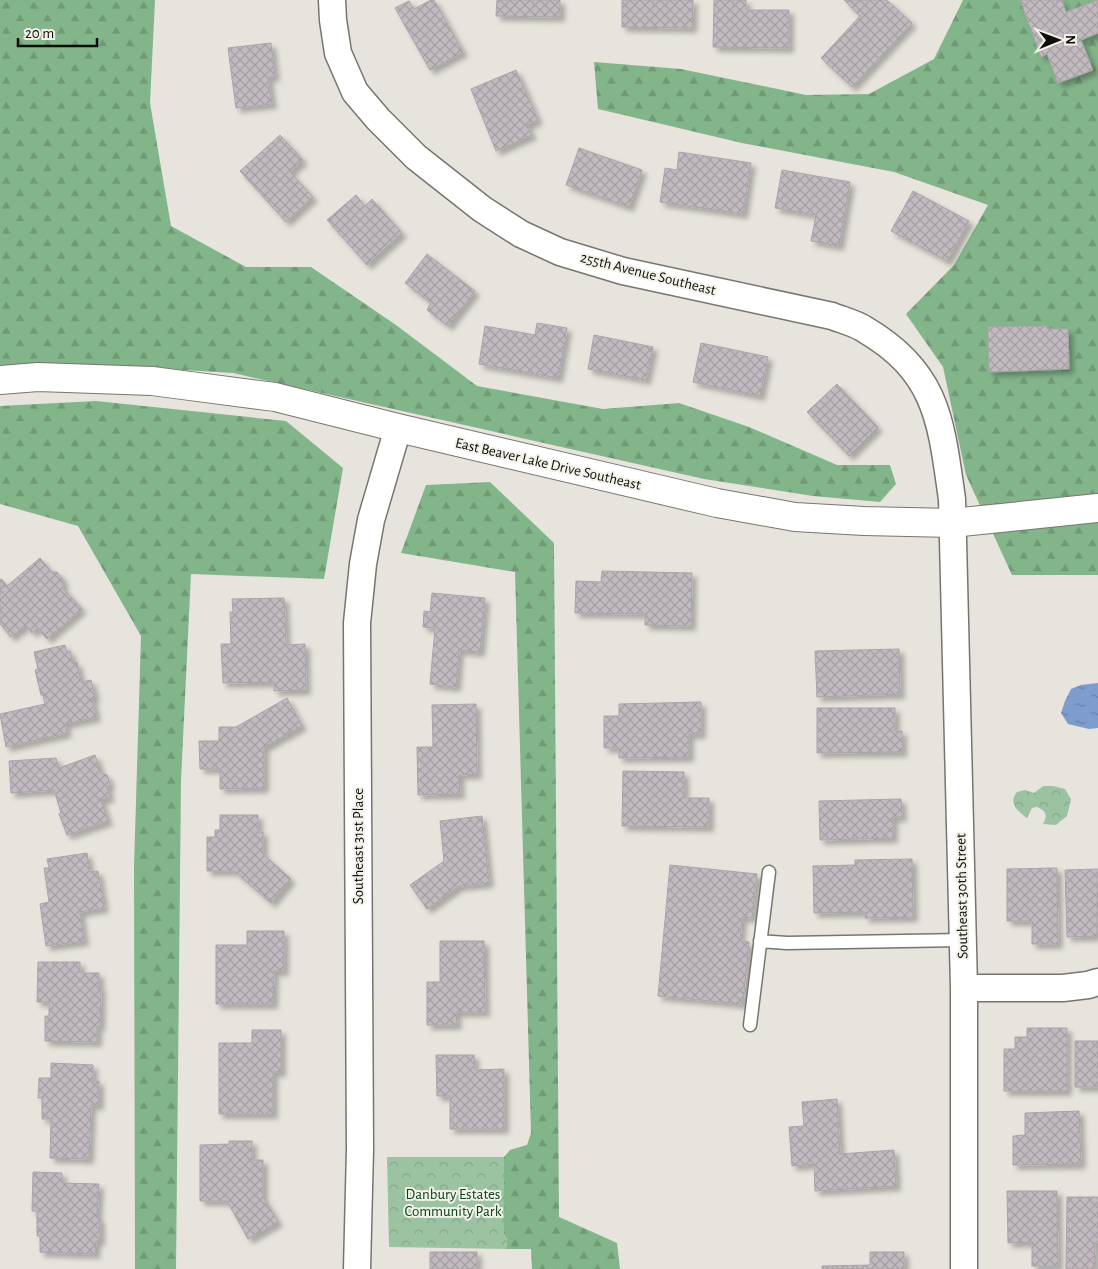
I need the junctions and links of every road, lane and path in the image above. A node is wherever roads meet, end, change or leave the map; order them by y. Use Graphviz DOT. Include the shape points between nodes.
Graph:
graph roads {
  1 [pos="332,0"];
  2 [pos="0,380"];
  3 [pos="398,428"];
  4 [pos="1098,508"];
  5 [pos="952,523"];
  6 [pos="769,872"];
  7 [pos="962,940"];
  8 [pos="760,941"];
  9 [pos="1098,982"];
  10 [pos="964,988"];
  11 [pos="750,1025"];
  12 [pos="357,1269"];
  13 [pos="964,1269"];
  1 -- 5 [label="street, 255th Avenue Southeast" via="338,53 355,92 416,157 482,209 521,234 560,252 622,271 832,316 863,328 899,353 922,381 935,408 946,457"];
  2 -- 3 [label="street, East Beaver Lake Drive Southeast" via="38,377 160,382 275,397"];
  3 -- 5 [label="street, East Beaver Lake Drive Southeast" via="717,504 786,516"];
  3 -- 12 [label="street, Southeast 31st Place" via="371,520 357,624 360,1149"];
  4 -- 5 [label="street, East Beaver Lake Drive Southeast"];
  5 -- 7 [label="street, Southeast 30th Street"];
  6 -- 8 [label="lane"];
  7 -- 8 [label="lane"];
  7 -- 10 [label="street, Southeast 30th Street"];
  8 -- 11 [label="lane"];
  9 -- 10 [label="street" via="1063,988"];
  10 -- 13 [label="street, Southeast 30th Street"];
}
